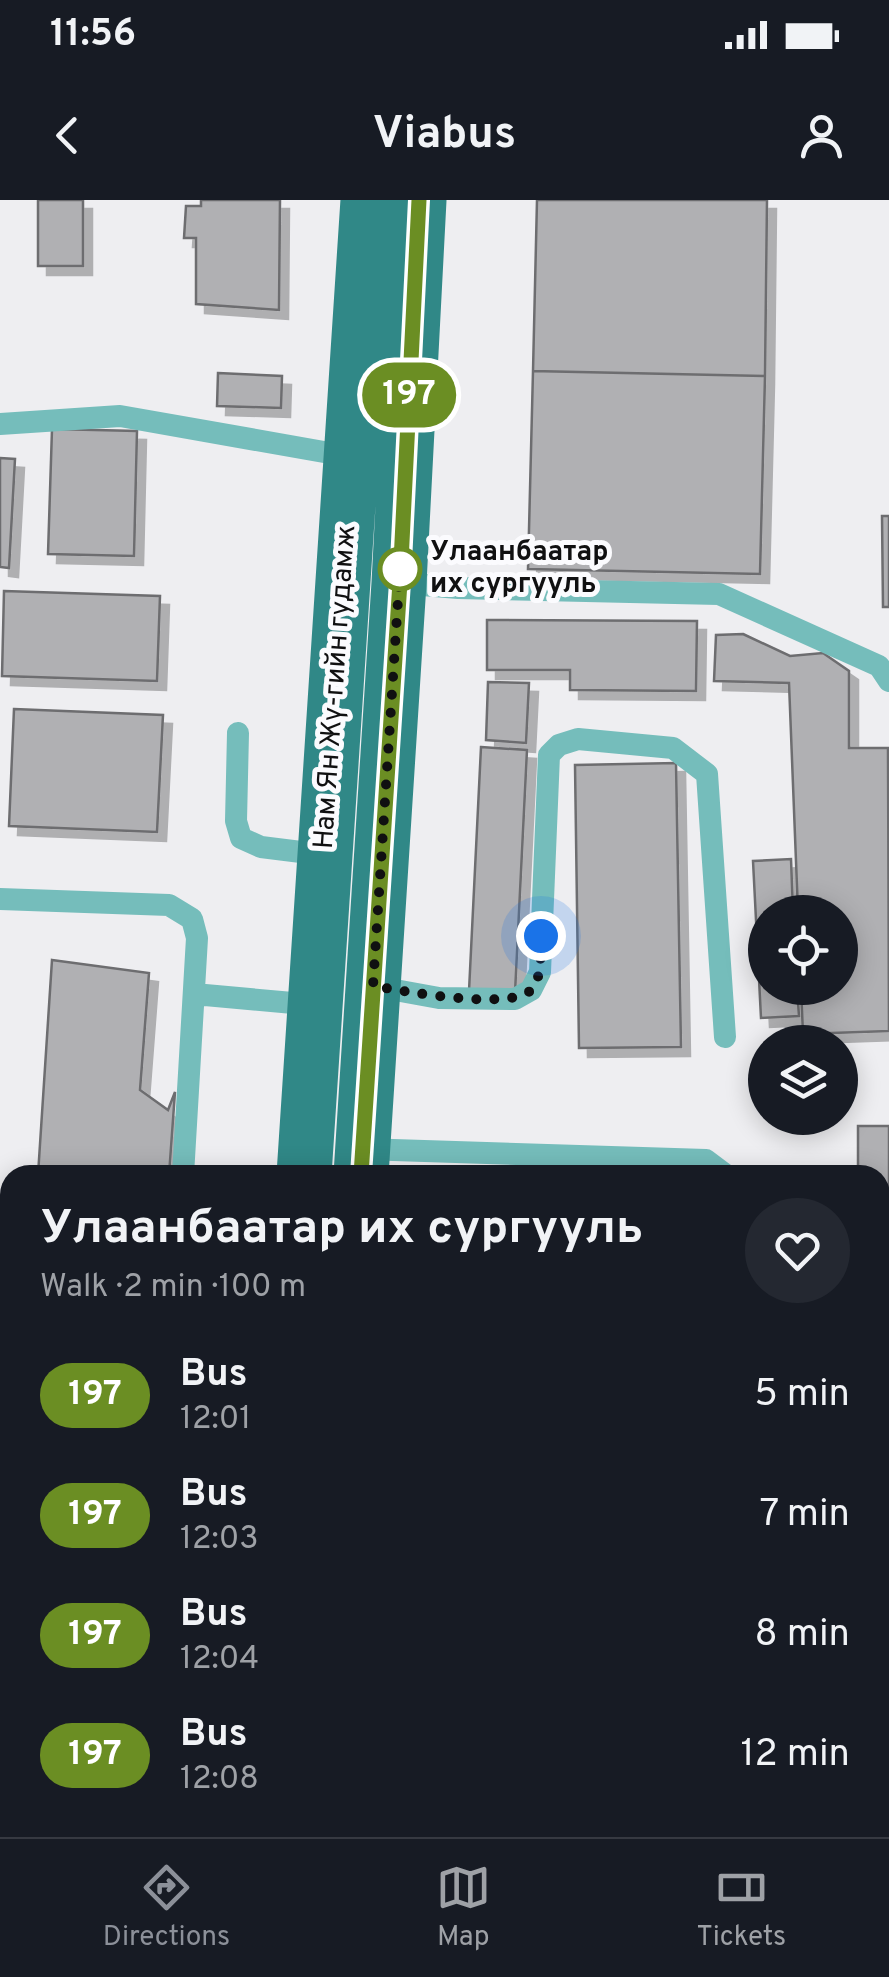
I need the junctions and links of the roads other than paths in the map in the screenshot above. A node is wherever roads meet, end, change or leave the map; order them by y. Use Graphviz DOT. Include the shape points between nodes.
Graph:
graph roads {
  1 [pos="368,200"];
  2 [pos="419,200"];
  3 [pos="0,424"];
  4 [pos="351,453"];
  5 [pos="400,582"];
  6 [pos="889,681"];
  7 [pos="238,733"];
  8 [pos="324,855"];
  9 [pos="0,899"];
  10 [pos="373,986"];
  11 [pos="194,994"];
  12 [pos="315,1005"];
  13 [pos="725,1037"];
  14 [pos="362,1162"];
  15 [pos="184,1165"];
  16 [pos="305,1165"];
  17 [pos="713,1165"];
  1 -- 4 [label="main road, Нам Ян Жү-гийн гудамж"];
  2 -- 5 [label="main road, Нам Ян Жү-гийн гудамж"];
  3 -- 4 [label="lane" via="120,416"];
  4 -- 8 [label="main road, Нам Ян Жү-гийн гудамж"];
  5 -- 6 [label="lane" via="719,594 879,666"];
  5 -- 10 [label="main road, Нам Ян Жү-гийн гудамж"];
  7 -- 8 [label="lane" via="241,838 261,848"];
  8 -- 12 [label="main road, Нам Ян Жү-гийн гудамж"];
  9 -- 11 [label="lane" via="169,905 192,919"];
  10 -- 13 [label="lane" via="458,998 516,999 531,990 540,972 548,754 578,739 673,748 707,774"];
  10 -- 14 [label="main road, Нам Ян Жү-гийн гудамж"];
  11 -- 12 [label="lane"];
  11 -- 15 [label="lane"];
  12 -- 16 [label="main road, Нам Ян Жү-гийн гудамж"];
  14 -- 17 [label="lane"];
}
